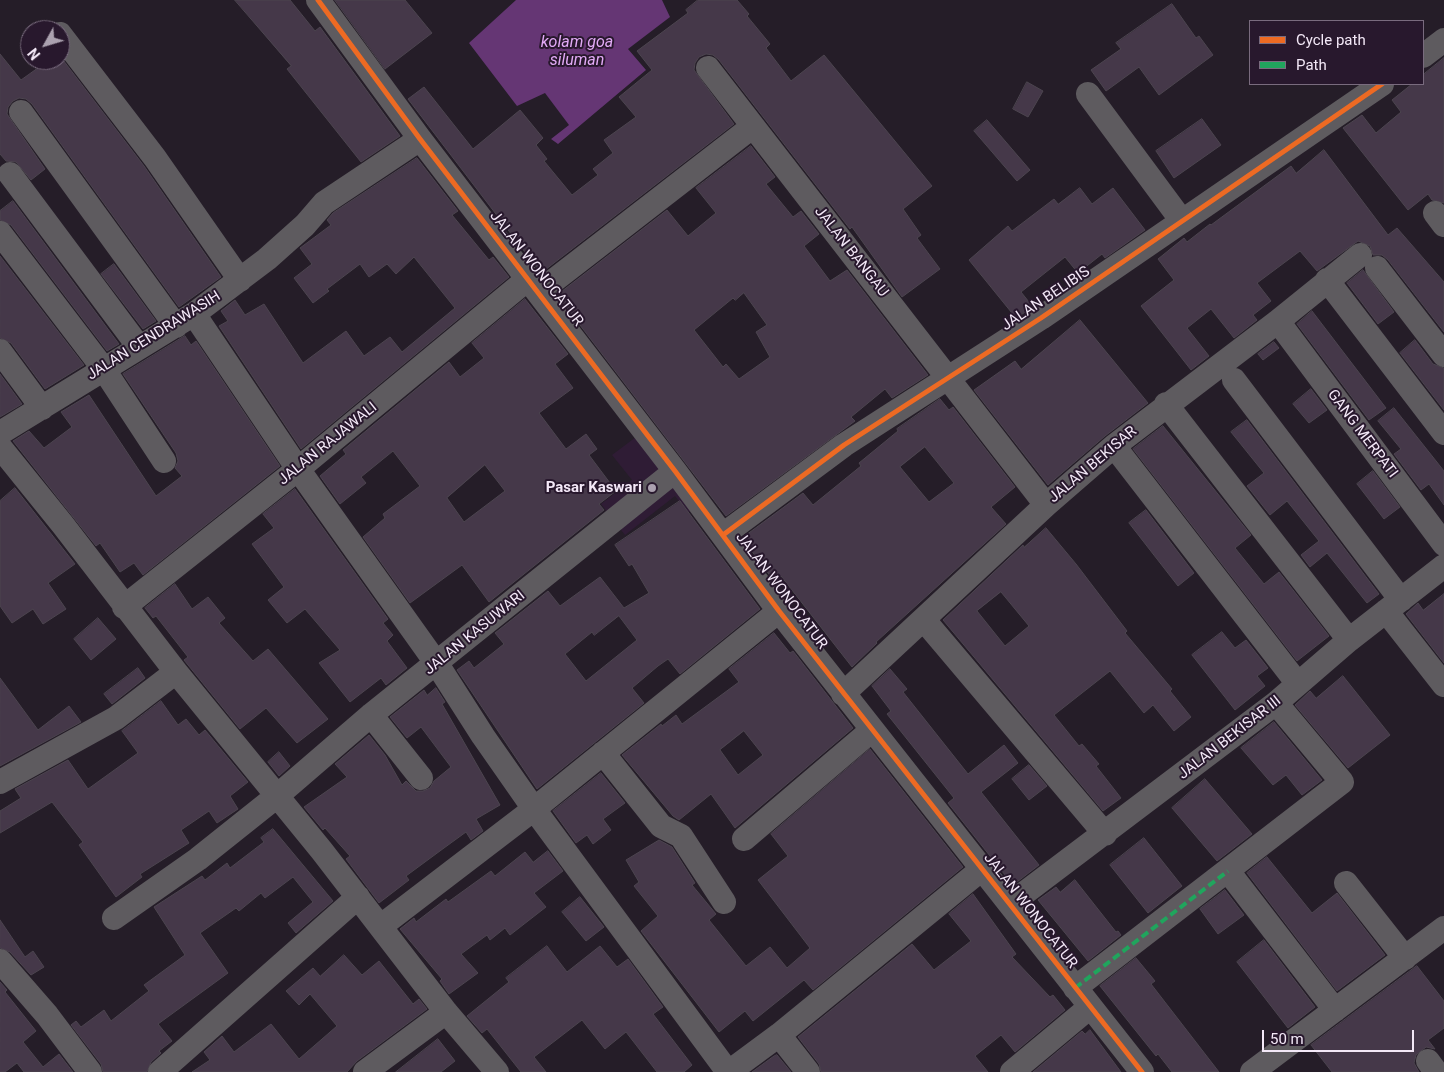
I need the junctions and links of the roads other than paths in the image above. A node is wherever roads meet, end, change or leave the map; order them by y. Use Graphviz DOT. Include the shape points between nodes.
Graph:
graph roads {
  1 [pos="318,0"];
  2 [pos="1444,40"];
  3 [pos="70,47"];
  4 [pos="1424,55"];
  5 [pos="708,68"];
  6 [pos="1381,85"];
  7 [pos="1088,94"];
  8 [pos="22,112"];
  9 [pos="752,127"];
  10 [pos="420,139"];
  11 [pos="10,174"];
  12 [pos="1182,221"];
  13 [pos="0,234"];
  14 [pos="240,280"];
  15 [pos="1326,280"];
  16 [pos="534,285"];
  17 [pos="185,320"];
  18 [pos="1280,324"];
  19 [pos="138,347"];
  20 [pos="0,351"];
  21 [pos="1444,354"];
  22 [pos="103,368"];
  23 [pos="949,378"];
  24 [pos="1234,380"];
  25 [pos="1166,404"];
  26 [pos="42,408"];
  27 [pos="0,433"];
  28 [pos="1444,433"];
  29 [pos="1114,446"];
  30 [pos="0,447"];
  31 [pos="164,461"];
  32 [pos="298,469"];
  33 [pos="675,471"];
  34 [pos="1046,505"];
  35 [pos="723,535"];
  36 [pos="1444,544"];
  37 [pos="1444,566"];
  38 [pos="1393,606"];
  39 [pos="124,607"];
  40 [pos="779,611"];
  41 [pos="924,620"];
  42 [pos="1349,640"];
  43 [pos="437,664"];
  44 [pos="176,672"];
  45 [pos="1298,684"];
  46 [pos="1444,685"];
  47 [pos="843,694"];
  48 [pos="1276,703"];
  49 [pos="371,715"];
  50 [pos="872,730"];
  51 [pos="603,753"];
  52 [pos="421,778"];
  53 [pos="0,782"];
  54 [pos="277,796"];
  55 [pos="534,809"];
  56 [pos="1105,834"];
  57 [pos="744,839"];
  58 [pos="982,869"];
  59 [pos="1228,870"];
  60 [pos="1346,883"];
  61 [pos="358,897"];
  62 [pos="724,902"];
  63 [pos="1010,904"];
  64 [pos="114,918"];
  65 [pos="381,926"];
  66 [pos="1444,928"];
  67 [pos="1405,958"];
  68 [pos="0,961"];
  69 [pos="1075,988"];
  70 [pos="1090,1007"];
  71 [pos="1335,1010"];
  72 [pos="446,1012"];
  73 [pos="779,1035"];
  74 [pos="90,1072"];
  75 [pos="160,1072"];
  76 [pos="365,1072"];
  77 [pos="497,1072"];
  78 [pos="728,1072"];
  79 [pos="808,1072"];
  80 [pos="1012,1072"];
  81 [pos="1142,1072"];
  82 [pos="1252,1072"];
  1 -- 10 [label="street, JALAN WONOCATUR"];
  2 -- 4 [label="street"];
  3 -- 14 [label="street" via="155,158"];
  5 -- 9 [label="street, JALAN BANGAU"];
  6 -- 12 [label="street, JALAN BELIBIS"];
  7 -- 12 [label="street"];
  8 -- 17 [label="street"];
  9 -- 16 [label="street"];
  9 -- 23 [label="street, JALAN BANGAU"];
  10 -- 14 [label="street, JALAN CENDRAWASIH" via="324,203 305,225"];
  10 -- 16 [label="street, JALAN WONOCATUR"];
  11 -- 19 [label="street"];
  12 -- 23 [label="street, JALAN BELIBIS"];
  13 -- 22 [label="street"];
  14 -- 17 [label="street, JALAN CENDRAWASIH"];
  15 -- 21 [label="street, JALAN BEKISAR" via="1368,261"];
  15 -- 25 [label="street, JALAN BEKISAR" via="1277,322"];
  15 -- 28 [label="street"];
  16 -- 32 [label="street, JALAN RAJAWALI"];
  16 -- 33 [label="street, JALAN WONOCATUR"];
  17 -- 19 [label="street, JALAN CENDRAWASIH"];
  17 -- 32 [label="street"];
  18 -- 36 [label="street, GANG MERPATI"];
  19 -- 22 [label="street, JALAN CENDRAWASIH"];
  20 -- 26 [label="street"];
  22 -- 26 [label="street, JALAN CENDRAWASIH"];
  22 -- 31 [label="street"];
  23 -- 34 [label="street, JALAN BANGAU"];
  23 -- 35 [label="street, JALAN BELIBIS" via="844,445"];
  24 -- 38 [label="street"];
  25 -- 29 [label="street, JALAN BEKISAR"];
  25 -- 42 [label="street"];
  26 -- 27 [label="street, JALAN CENDRAWASIH"];
  29 -- 34 [label="street, JALAN BEKISAR"];
  29 -- 45 [label="street"];
  30 -- 39 [label="street" via="64,525"];
  32 -- 39 [label="street, JALAN RAJAWALI"];
  32 -- 43 [label="street"];
  33 -- 35 [label="street, JALAN WONOCATUR"];
  33 -- 43 [label="street, JALAN KASUWARI"];
  34 -- 41 [label="street, JALAN BEKISAR"];
  35 -- 40 [label="street, JALAN WONOCATUR"];
  37 -- 38 [label="street, JALAN BEKISAR III"];
  38 -- 42 [label="street, JALAN BEKISAR III"];
  38 -- 46 [label="street"];
  39 -- 44 [label="street"];
  40 -- 47 [label="street, JALAN WONOCATUR"];
  40 -- 51 [label="street"];
  41 -- 47 [label="street, JALAN BEKISAR"];
  41 -- 56 [label="street"];
  42 -- 45 [label="street, JALAN BEKISAR III"];
  43 -- 49 [label="street, JALAN KASUWARI"];
  43 -- 55 [label="street"];
  44 -- 53 [label="street" via="116,718"];
  44 -- 54 [label="street"];
  45 -- 48 [label="street, JALAN BEKISAR III"];
  47 -- 50 [label="street, JALAN WONOCATUR"];
  48 -- 56 [label="street, JALAN BEKISAR III"];
  48 -- 59 [label="street" via="1342,782"];
  49 -- 52 [label="street"];
  49 -- 54 [label="street, JALAN KASUWARI"];
  50 -- 57 [label="street"];
  50 -- 58 [label="street, JALAN WONOCATUR"];
  51 -- 55 [label="street"];
  51 -- 62 [label="street" via="661,826 681,836"];
  54 -- 61 [label="street"];
  54 -- 64 [label="street, JALAN KASUWARI" via="198,860"];
  55 -- 65 [label="street"];
  55 -- 78 [label="street"];
  56 -- 63 [label="street, JALAN BEKISAR III"];
  58 -- 63 [label="street, JALAN WONOCATUR"];
  58 -- 73 [label="street"];
  59 -- 69 [label="street"];
  59 -- 71 [label="street"];
  60 -- 67 [label="street"];
  61 -- 65 [label="street"];
  61 -- 75 [label="street"];
  63 -- 69 [label="street, JALAN WONOCATUR"];
  65 -- 72 [label="street"];
  66 -- 67 [label="street"];
  67 -- 71 [label="street"];
  68 -- 74 [label="street"];
  69 -- 70 [label="street, JALAN WONOCATUR"];
  70 -- 80 [label="street"];
  70 -- 81 [label="street, JALAN WONOCATUR"];
  71 -- 82 [label="street"];
  72 -- 76 [label="street"];
  72 -- 77 [label="street"];
  73 -- 78 [label="street"];
  73 -- 79 [label="street"];
}
